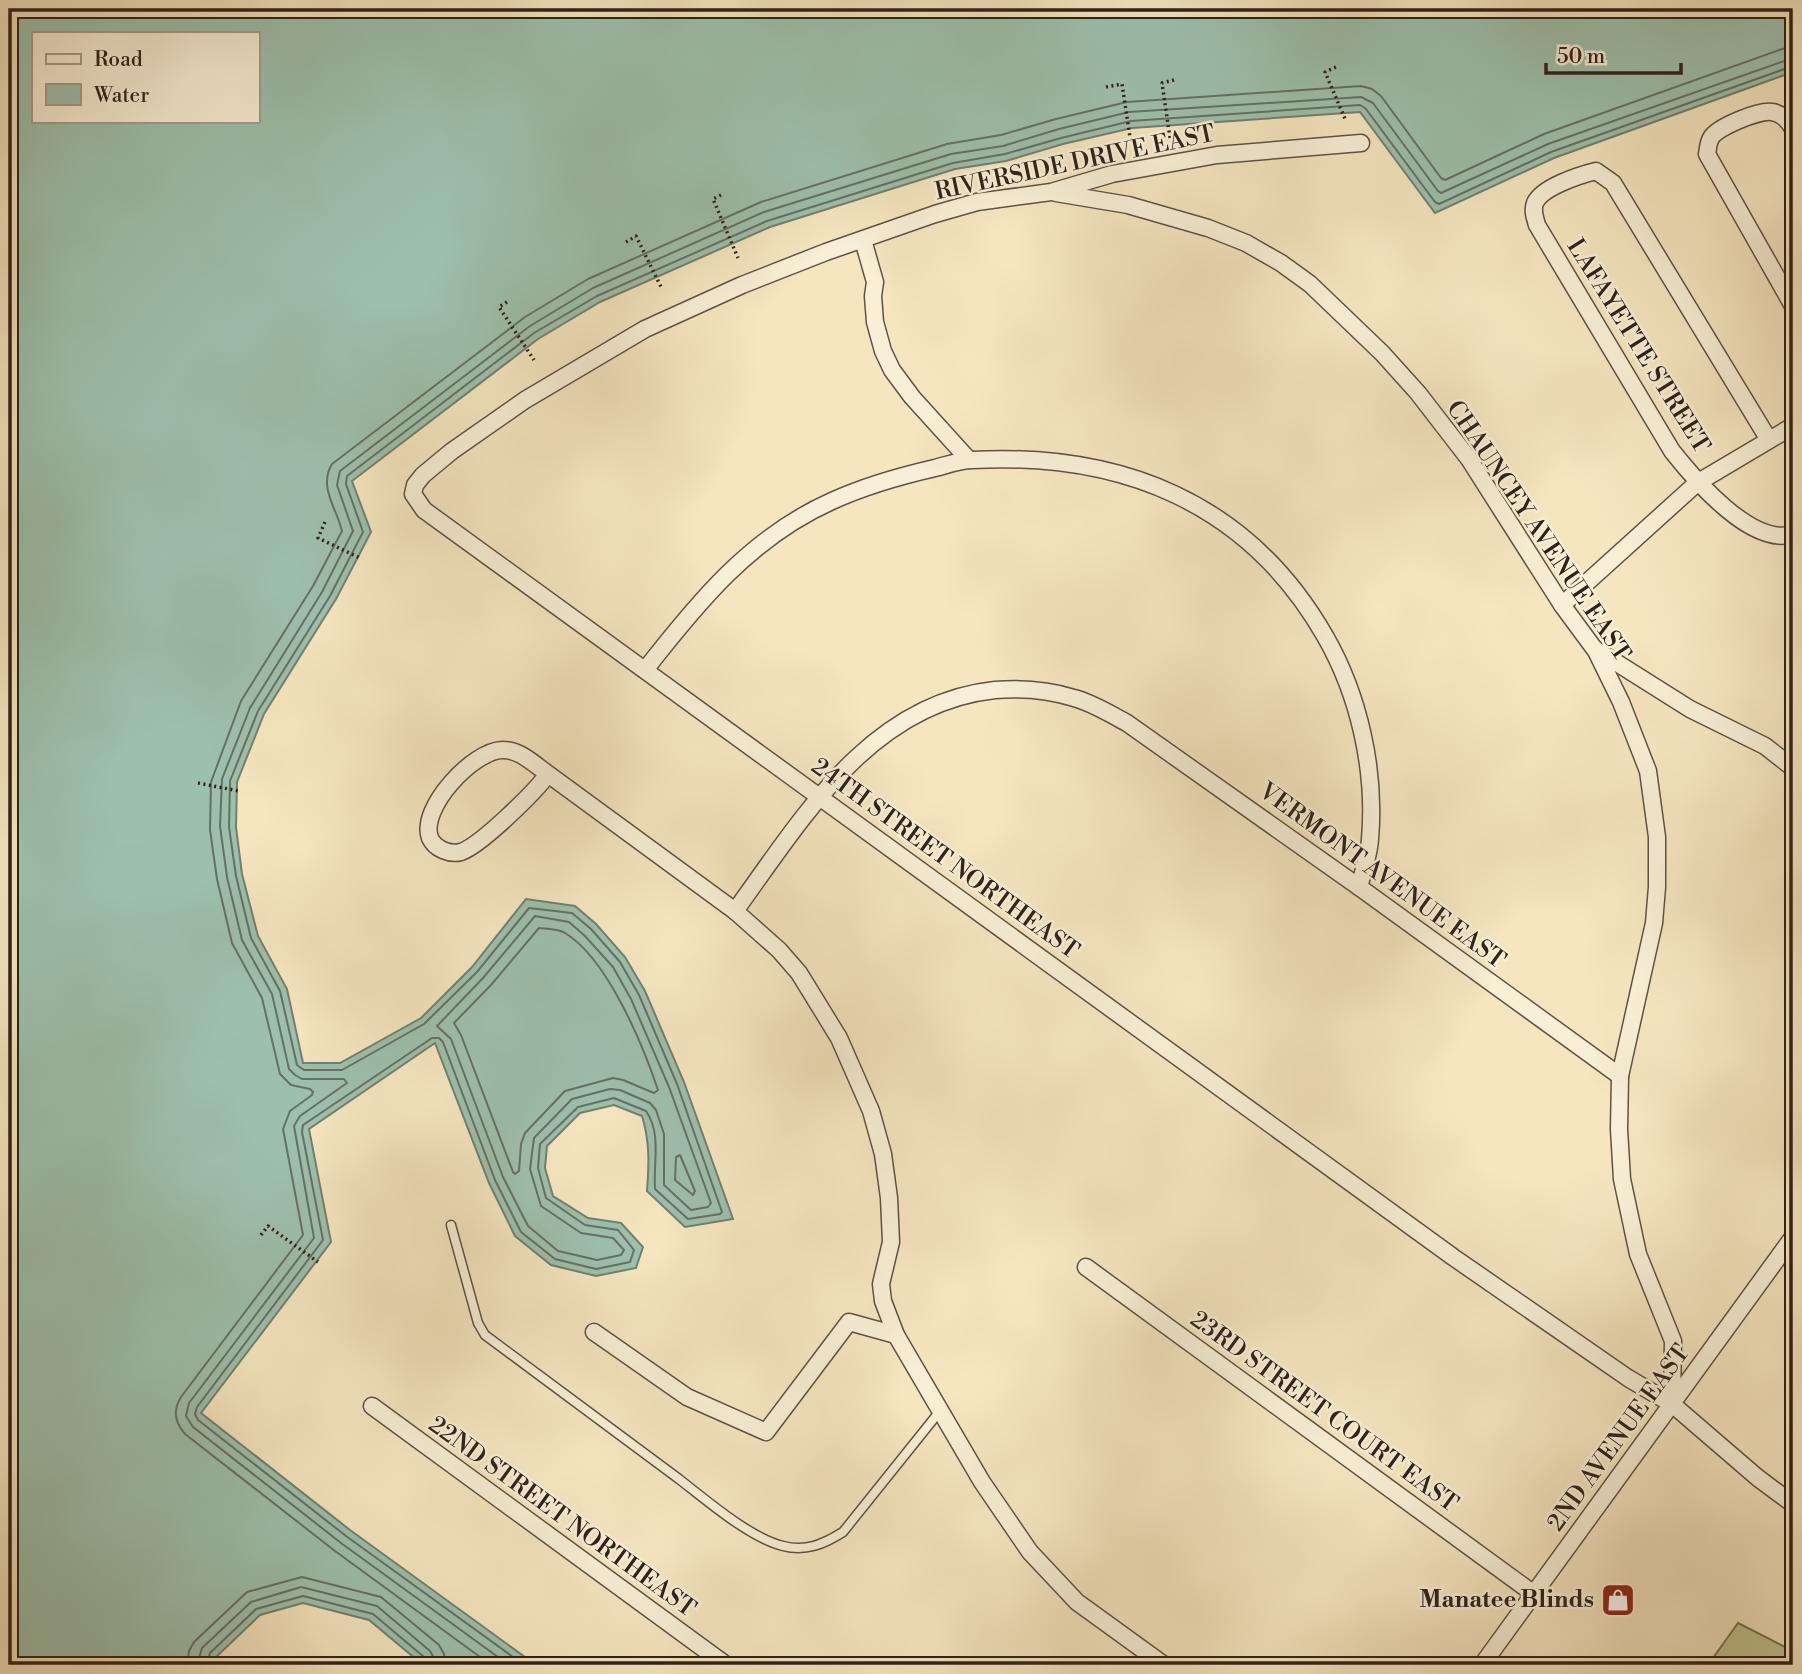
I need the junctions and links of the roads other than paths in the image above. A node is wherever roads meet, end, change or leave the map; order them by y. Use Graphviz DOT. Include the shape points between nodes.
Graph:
graph roads {
  1 [pos="1793,129"];
  2 [pos="1361,143"];
  3 [pos="1051,191"];
  4 [pos="863,240"];
  5 [pos="1793,306"];
  6 [pos="1793,426"];
  7 [pos="1769,440"];
  8 [pos="969,460"];
  9 [pos="1697,483"];
  10 [pos="413,494"];
  11 [pos="1793,534"];
  12 [pos="1563,605"];
  13 [pos="1596,651"];
  14 [pos="645,670"];
  15 [pos="1793,768"];
  16 [pos="548,774"];
  17 [pos="821,797"];
  18 [pos="1359,887"];
  19 [pos="735,911"];
  20 [pos="1620,1076"];
  21 [pos="451,1224"];
  22 [pos="1793,1237"];
  23 [pos="1086,1267"];
  24 [pos="594,1332"];
  25 [pos="895,1335"];
  26 [pos="1672,1404"];
  27 [pos="372,1406"];
  28 [pos="940,1411"];
  29 [pos="1793,1504"];
  30 [pos="1534,1594"];
  31 [pos="726,1665"];
  32 [pos="1164,1665"];
  33 [pos="1482,1665"];
  1 -- 5 [label="street" via="1772,112 1759,114 1711,137 1707,154"];
  2 -- 3 [label="street, RIVERSIDE DRIVE EAST" via="1217,155 1112,174"];
  3 -- 4 [label="street, RIVERSIDE DRIVE EAST" via="977,202"];
  3 -- 12 [label="street, CHAUNCEY AVENUE EAST" via="1128,205 1208,228 1246,243 1310,284 1418,393 1469,459"];
  4 -- 8 [label="street" via="875,282 875,322 892,370"];
  4 -- 10 [label="street, RIVERSIDE DRIVE EAST" via="742,285 645,329 524,400 452,451 423,475"];
  6 -- 7 [label="street"];
  7 -- 9 [label="street"];
  7 -- 9 [label="street, LAFAYETTE STREET" via="1613,183 1596,172 1548,190 1534,206 1537,225 1672,451"];
  8 -- 14 [label="street" via="867,486 779,530 709,591"];
  8 -- 18 [label="street" via="1080,464 1146,481 1211,513 1287,580 1336,655 1358,718 1370,813 1370,841"];
  9 -- 11 [label="street, LAFAYETTE STREET" via="1765,534"];
  9 -- 12 [label="street"];
  10 -- 14 [label="street, 24TH STREET NORTHEAST" via="424,510"];
  12 -- 13 [label="street, CHAUNCEY AVENUE EAST"];
  13 -- 15 [label="street" via="1690,709 1765,746"];
  13 -- 20 [label="street, CHAUNCEY AVENUE EAST" via="1648,771 1657,837 1654,923"];
  14 -- 17 [label="street, 24TH STREET NORTHEAST"];
  16 -- 16 [label="street" via="526,800 469,848 455,853 434,843 429,829 433,812 454,779 482,756 497,750 517,752"];
  16 -- 19 [label="street"];
  17 -- 18 [label="street, VERMONT AVENUE EAST" via="882,734 911,715 976,692 1043,691 1095,705 1127,723"];
  17 -- 19 [label="street, VERMONT AVENUE EAST"];
  17 -- 26 [label="street, 24TH STREET NORTHEAST" via="1453,1257"];
  18 -- 20 [label="street, VERMONT AVENUE EAST"];
  19 -- 25 [label="street" via="779,950 806,984 839,1038 871,1111 890,1198 891,1242 881,1284"];
  20 -- 26 [label="street" via="1622,1179 1638,1254 1672,1341"];
  21 -- 28 [label="lane" via="485,1335 761,1538 802,1548 823,1545 843,1531"];
  22 -- 26 [label="street, 2ND AVENUE EAST"];
  23 -- 30 [label="street, 23RD STREET COURT EAST"];
  24 -- 25 [label="street" via="687,1397 766,1432 849,1322"];
  25 -- 28 [label="street"];
  26 -- 29 [label="street, 24TH STREET NORTHEAST"];
  26 -- 30 [label="street, 2ND AVENUE EAST"];
  27 -- 31 [label="street, 22ND STREET NORTHEAST"];
  28 -- 32 [label="street" via="1030,1552 1077,1602"];
  30 -- 33 [label="street, 2ND AVENUE EAST"];
}
